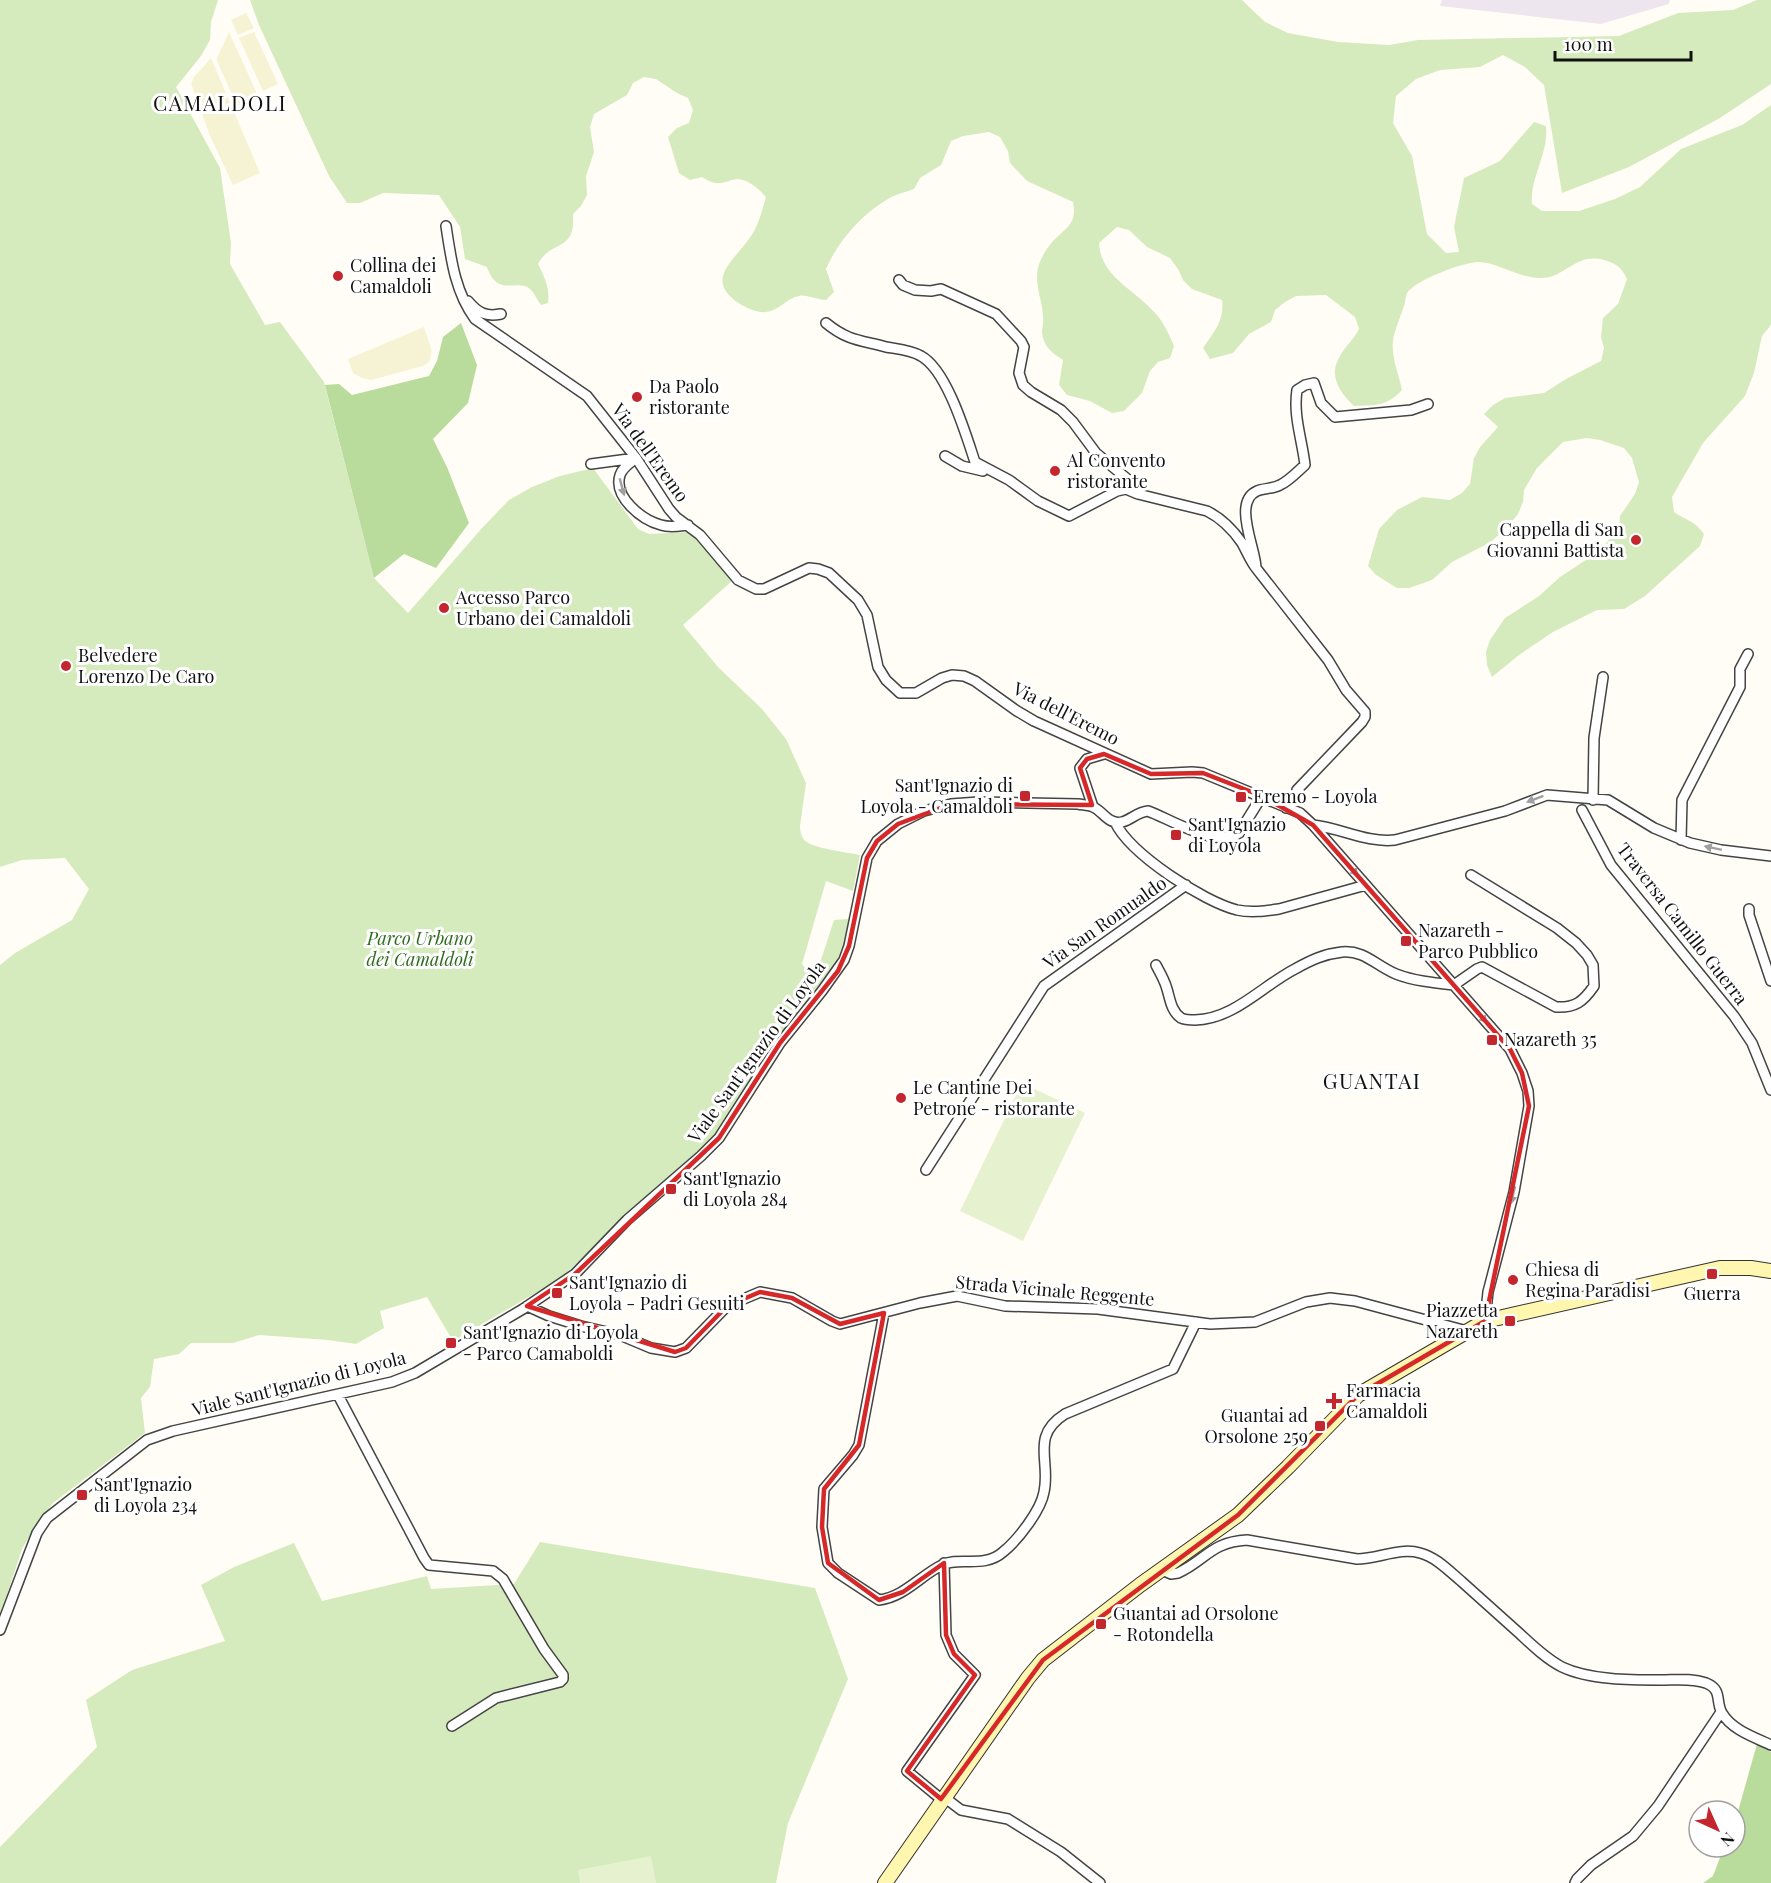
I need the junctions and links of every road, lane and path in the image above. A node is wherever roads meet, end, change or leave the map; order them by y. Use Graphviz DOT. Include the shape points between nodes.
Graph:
graph roads {
  1 [pos="446,226"];
  2 [pos="899,280"];
  3 [pos="464,300"];
  4 [pos="501,314"];
  5 [pos="826,323"];
  6 [pos="1428,404"];
  7 [pos="945,456"];
  8 [pos="636,458"];
  9 [pos="591,465"];
  10 [pos="991,472"];
  11 [pos="1138,494"];
  12 [pos="688,525"];
  13 [pos="1256,568"];
  14 [pos="1748,654"];
  15 [pos="1603,677"];
  16 [pos="1104,753"];
  17 [pos="1262,796"];
  18 [pos="1593,800"];
  19 [pos="1093,807"];
  20 [pos="1286,808"];
  21 [pos="1582,810"];
  22 [pos="1115,822"];
  23 [pos="1314,825"];
  24 [pos="1681,840"];
  25 [pos="1771,856"];
  26 [pos="1471,875"];
  27 [pos="1186,885"];
  28 [pos="1366,885"];
  29 [pos="1749,909"];
  30 [pos="1156,965"];
  31 [pos="1771,981"];
  32 [pos="1454,985"];
  33 [pos="1771,1090"];
  34 [pos="926,1170"];
  35 [pos="1771,1271"];
  36 [pos="527,1306"];
  37 [pos="884,1313"];
  38 [pos="1485,1321"];
  39 [pos="1196,1322"];
  40 [pos="1467,1331"];
  41 [pos="338,1395"];
  42 [pos="944,1563"];
  43 [pos="1162,1570"];
  44 [pos="0,1630"];
  45 [pos="1721,1712"];
  46 [pos="452,1726"];
  47 [pos="1771,1745"];
  48 [pos="942,1798"];
  49 [pos="885,1883"];
  50 [pos="1100,1883"];
  51 [pos="1575,1883"];
  1 -- 3 [label="street, Via dell'Eremo"];
  2 -- 11 [label="street" via="915,290 941,289 990,310 1004,321 1024,347 1019,373 1023,385 1061,410 1096,453 1128,477"];
  3 -- 4 [label="street" via="487,315"];
  3 -- 8 [label="street, Via dell'Eremo" via="475,319 588,396"];
  5 -- 10 [label="street" via="853,340 916,354 929,362 945,383 975,462"];
  6 -- 13 [label="street" via="1411,410 1335,417 1321,403 1314,383 1298,390 1295,414 1305,465 1280,485 1250,495 1245,511"];
  7 -- 10 [label="street" via="962,466"];
  8 -- 9 [label="street"];
  8 -- 12 [label="street, Via dell'Eremo" via="664,503"];
  8 -- 12 [label="street, one-way" via="619,477 623,494 636,512 663,526"];
  10 -- 11 [label="street" via="1069,516 1117,491 1126,489"];
  11 -- 13 [label="street" via="1217,516 1242,544"];
  12 -- 16 [label="street, Via dell'Eremo" via="745,585 764,589 809,568 829,573 858,600 867,615 878,667 900,693 916,693 942,678 964,676 1034,721"];
  13 -- 20 [label="street" via="1365,712 1362,722 1297,790"];
  14 -- 24 [label="street" via="1740,669 1740,687 1682,800"];
  15 -- 18 [label="street" via="1594,738"];
  16 -- 17 [label="street, Via dell'Eremo" via="1151,774 1203,773"];
  16 -- 19 [label="street" via="1087,759 1080,768"];
  17 -- 20 [label="street, Via dell'Eremo"];
  17 -- 22 [label="street" via="1234,837 1194,832 1148,811"];
  18 -- 23 [label="street, one-way" via="1547,795 1494,814 1395,840 1357,837"];
  18 -- 24 [label="street" via="1608,800"];
  19 -- 22 [label="street, Viale Sant'Ignazio di Loyola"];
  19 -- 36 [label="street, Viale Sant'Ignazio di Loyola" via="1002,802 951,804 898,824 877,841 867,858 843,960 780,1043 719,1138 627,1220 575,1274"];
  20 -- 23 [label="street, Via dell'Eremo"];
  21 -- 33 [label="street, Traversa Camillo Guerra" via="1611,865 1734,1016 1752,1043"];
  22 -- 27 [label="street, Via San Romualdo" via="1123,836 1154,865"];
  23 -- 28 [label="street, one-way"];
  25 -- 24 [label="street, one-way"];
  26 -- 32 [label="street" via="1576,943 1593,965 1594,986 1581,1002 1566,1008 1541,1000 1482,967"];
  27 -- 28 [label="street, Via San Romualdo" via="1235,910 1255,911 1279,909"];
  27 -- 34 [label="street, Via San Romualdo" via="1044,986"];
  28 -- 32 [label="street"];
  29 -- 31 [label="street"];
  30 -- 32 [label="street" via="1169,1001 1180,1017 1187,1020 1224,1013 1293,970 1334,953 1361,954 1405,977"];
  32 -- 38 [label="street, one-way" via="1510,1049 1528,1091 1529,1106 1514,1192 1488,1292"];
  35 -- 38 [label="street" via="1720,1268"];
  36 -- 37 [label="street, Strada Vicinale Reggente" via="651,1348 675,1352 686,1347 727,1306 760,1292 792,1298 840,1324"];
  36 -- 41 [label="street, Viale Sant'Ignazio di Loyola" via="415,1373"];
  37 -- 39 [label="street, Strada Vicinale Reggente" via="957,1296 1005,1306 1098,1309"];
  37 -- 42 [label="street" via="859,1445 824,1490 822,1527 828,1563 879,1600 903,1592"];
  38 -- 40 [label="street"];
  39 -- 40 [label="street, Strada Vicinale Reggente" via="1255,1322 1306,1302 1330,1298"];
  39 -- 42 [label="street" via="1173,1369 1065,1414 1052,1425 1043,1440 1045,1490 1041,1505 1002,1553 991,1560"];
  40 -- 43 [label="street" via="1358,1395 1238,1515"];
  41 -- 44 [label="street, Viale Sant'Ignazio di Loyola" via="147,1440 47,1518"];
  41 -- 46 [label="street" via="429,1565 493,1571 503,1579 563,1675 560,1682 496,1698"];
  42 -- 48 [label="street" via="946,1635 954,1654 975,1675 908,1772"];
  43 -- 45 [label="street" via="1178,1573 1218,1546 1239,1540 1357,1559 1409,1551 1421,1553 1452,1573 1559,1665 1625,1680 1692,1679 1708,1684 1718,1693"];
  43 -- 48 [label="street" via="1043,1660"];
  45 -- 47 [label="street" via="1745,1733"];
  45 -- 51 [label="street" via="1658,1806 1633,1836 1591,1865"];
  48 -- 49 [label="street"];
  48 -- 50 [label="street" via="962,1810 1008,1819 1061,1852"];
}
